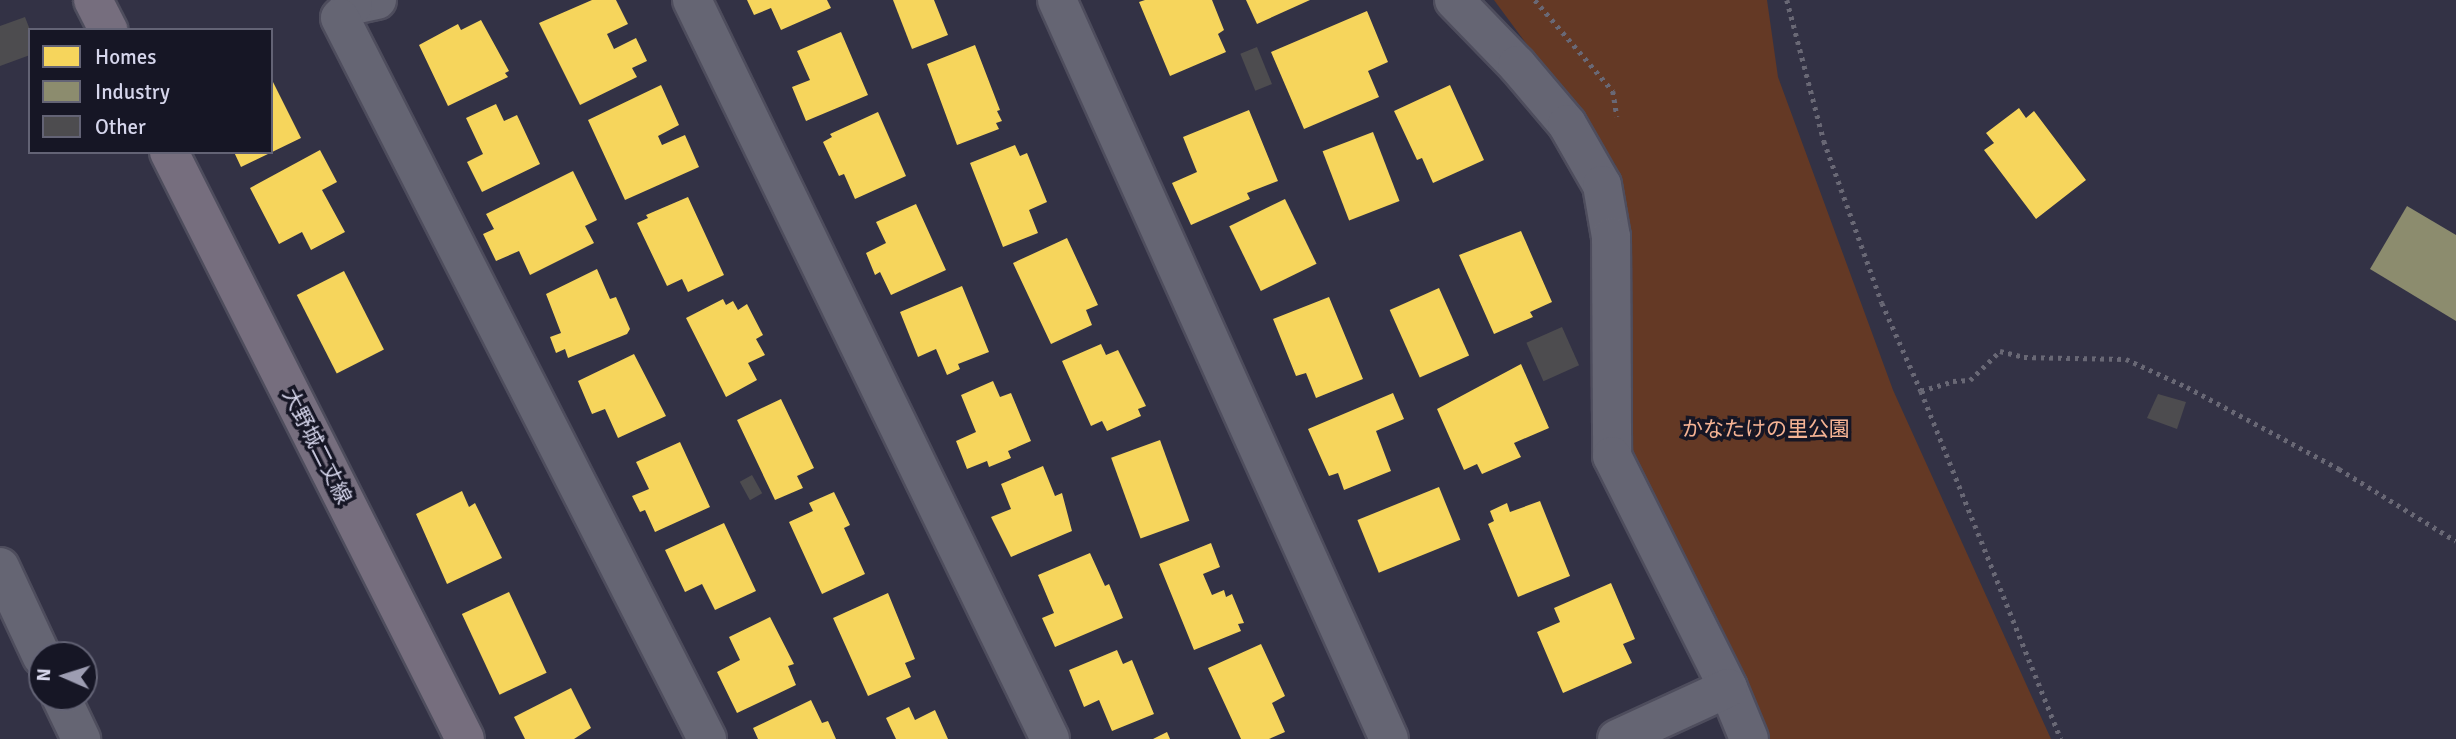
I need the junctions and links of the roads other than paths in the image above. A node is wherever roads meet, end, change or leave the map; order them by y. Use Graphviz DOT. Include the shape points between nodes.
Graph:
graph roads {
  1 [pos="93,0"];
  2 [pos="377,0"];
  3 [pos="692,0"];
  4 [pos="1057,0"];
  5 [pos="1454,0"];
  6 [pos="107,28"];
  7 [pos="170,154"];
  8 [pos="0,567"];
  9 [pos="35,641"];
  10 [pos="1728,688"];
  11 [pos="68,711"];
  12 [pos="81,739"];
  13 [pos="465,739"];
  14 [pos="707,739"];
  15 [pos="1050,739"];
  16 [pos="1390,739"];
  17 [pos="1616,739"];
  18 [pos="1749,739"];
  1 -- 6 [label="main road"];
  2 -- 14 [label="street" via="353,5 340,18"];
  3 -- 15 [label="street"];
  4 -- 16 [label="street"];
  5 -- 10 [label="street" via="1567,124 1602,185 1611,237 1612,456"];
  7 -- 13 [label="main road, 大野城二丈線"];
  8 -- 9 [label="street"];
  10 -- 17 [label="street"];
  10 -- 18 [label="street"];
  11 -- 12 [label="street"];
}
